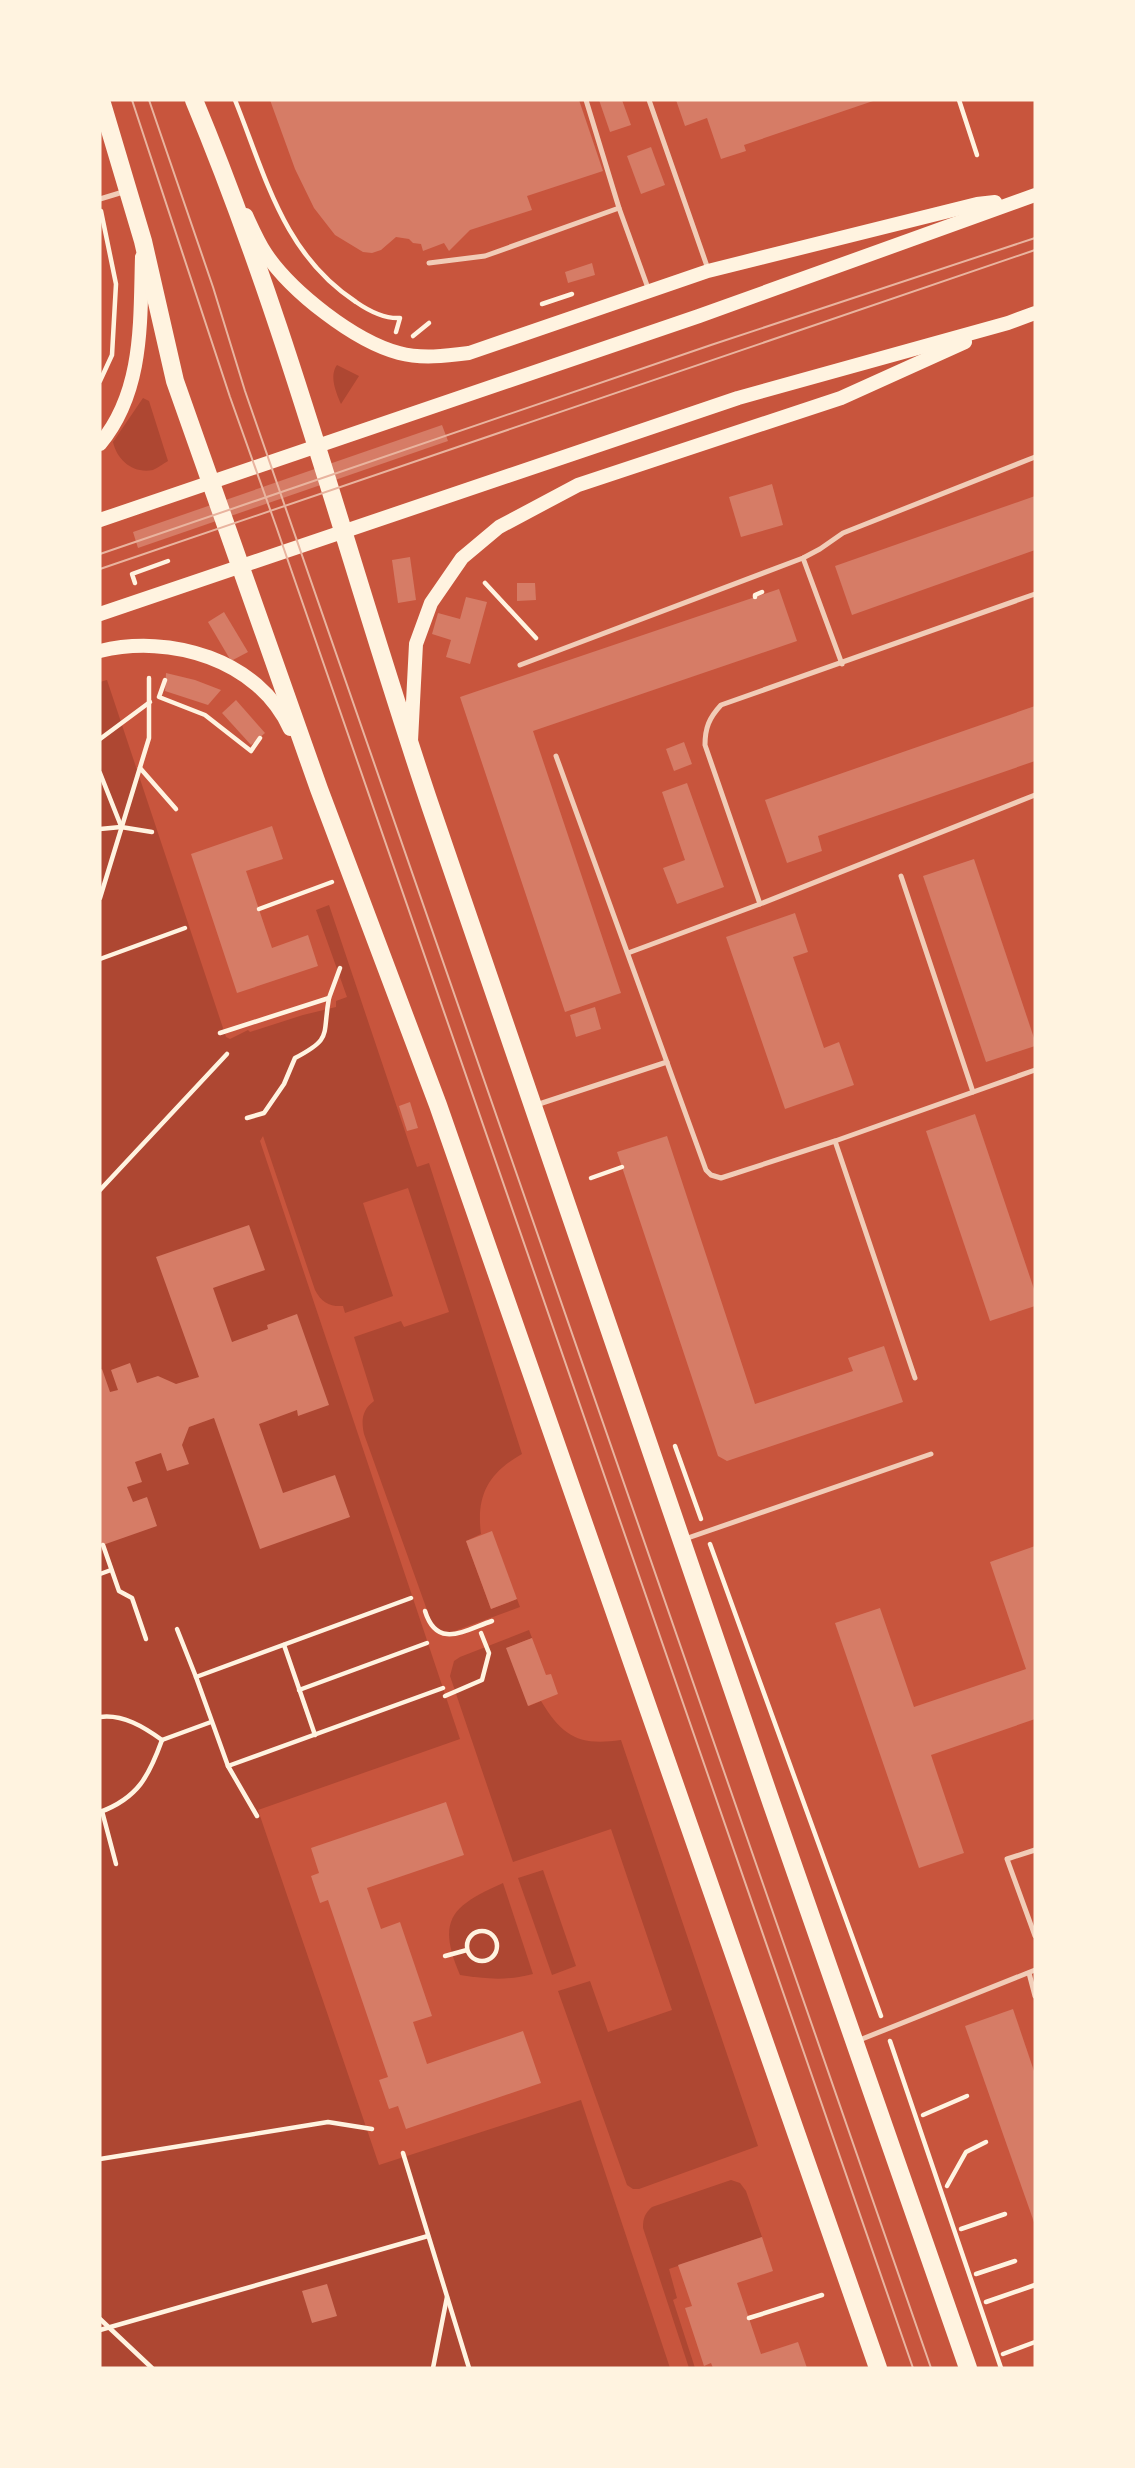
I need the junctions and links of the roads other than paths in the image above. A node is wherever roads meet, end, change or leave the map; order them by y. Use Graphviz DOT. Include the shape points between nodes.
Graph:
graph roads {
  1 [pos="101,100"];
  2 [pos="194,100"];
  3 [pos="586,100"];
  4 [pos="649,100"];
  5 [pos="229,185"];
  6 [pos="128,190"];
  7 [pos="1028,197"];
  8 [pos="100,199"];
  9 [pos="619,208"];
  10 [pos="143,242"];
  11 [pos="429,264"];
  12 [pos="708,271"];
  13 [pos="649,291"];
  14 [pos="1035,313"];
  15 [pos="1008,323"];
  16 [pos="100,444"];
  17 [pos="1035,457"];
  18 [pos="100,520"];
  19 [pos="803,558"];
  20 [pos="1035,594"];
  21 [pos="100,614"];
  22 [pos="100,651"];
  23 [pos="842,664"];
  24 [pos="520,665"];
  25 [pos="411,749"];
  26 [pos="556,756"];
  27 [pos="318,789"];
  28 [pos="1035,795"];
  29 [pos="901,876"];
  30 [pos="760,904"];
  31 [pos="628,953"];
  32 [pos="667,1062"];
  33 [pos="1035,1070"];
  34 [pos="973,1092"];
  35 [pos="533,1106"];
  36 [pos="835,1141"];
  37 [pos="915,1378"];
  38 [pos="931,1454"];
  39 [pos="681,1540"];
  40 [pos="1035,1850"];
  41 [pos="1035,1936"];
  42 [pos="1035,1970"];
  43 [pos="1028,1973"];
  44 [pos="1035,1996"];
  45 [pos="854,2042"];
  46 [pos="878,2368"];
  47 [pos="968,2368"];
  1 -- 6 [label="main road"];
  2 -- 5 [label="main road"];
  3 -- 9 [label="lane"];
  4 -- 12 [label="lane"];
  5 -- 13 [label="main road" via="267,255 301,293 361,337 399,354 435,357 469,353"];
  5 -- 25 [label="main road"];
  6 -- 8 [label="lane"];
  6 -- 10 [label="main road"];
  7 -- 12 [label="main road" via="977,204"];
  7 -- 18 [label="main road" via="699,316"];
  9 -- 11 [label="lane" via="485,256"];
  9 -- 13 [label="lane"];
  10 -- 16 [label="main road" via="140,349 130,388"];
  10 -- 27 [label="main road" via="175,381"];
  12 -- 13 [label="main road"];
  14 -- 15 [label="main road"];
  15 -- 21 [label="main road" via="738,398"];
  15 -- 25 [label="main road" via="841,398 578,485 499,527 463,558 430,603 416,645"];
  17 -- 19 [label="lane" via="843,533"];
  19 -- 23 [label="lane"];
  19 -- 24 [label="lane"];
  20 -- 23 [label="lane"];
  22 -- 27 [label="main road" via="149,645 185,649 245,676 283,713"];
  23 -- 30 [label="lane" via="721,705 705,730 705,745"];
  25 -- 35 [label="main road"];
  26 -- 31 [label="lane"];
  27 -- 46 [label="main road" via="438,1105"];
  28 -- 30 [label="lane"];
  29 -- 34 [label="lane"];
  30 -- 31 [label="lane"];
  31 -- 32 [label="lane"];
  32 -- 35 [label="lane"];
  32 -- 36 [label="lane" via="706,1170 715,1177"];
  33 -- 34 [label="lane"];
  34 -- 36 [label="lane"];
  35 -- 39 [label="main road"];
  36 -- 37 [label="lane"];
  38 -- 39 [label="lane"];
  39 -- 45 [label="main road"];
  40 -- 41 [label="lane" via="1007,1859"];
  42 -- 43 [label="lane"];
  43 -- 44 [label="lane"];
  43 -- 45 [label="lane"];
  45 -- 47 [label="main road"];
}
